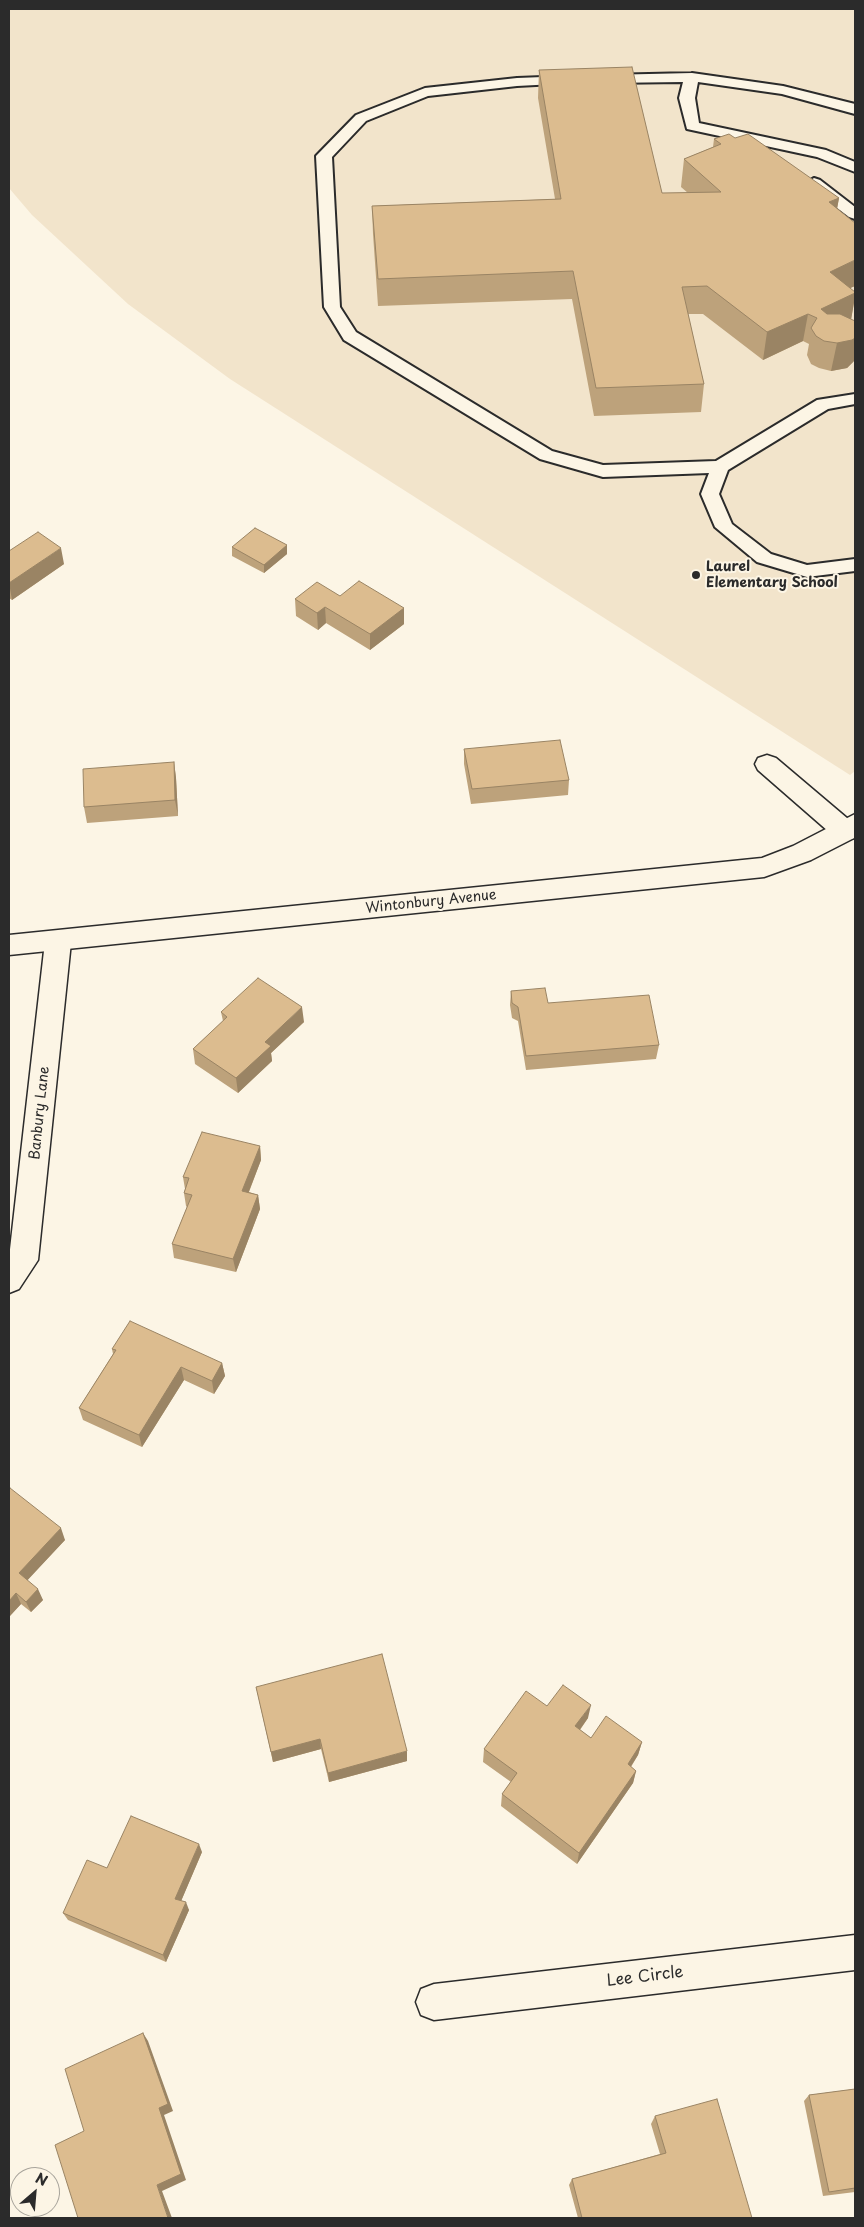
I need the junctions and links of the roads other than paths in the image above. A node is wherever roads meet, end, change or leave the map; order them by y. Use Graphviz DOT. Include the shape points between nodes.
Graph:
graph roads {
  1 [pos="692,77"];
  2 [pos="855,109"];
  3 [pos="758,140"];
  4 [pos="788,163"];
  5 [pos="855,166"];
  6 [pos="803,174"];
  7 [pos="855,214"];
  8 [pos="855,399"];
  9 [pos="720,467"];
  10 [pos="855,566"];
  11 [pos="767,764"];
  12 [pos="852,831"];
  13 [pos="58,942"];
  14 [pos="9,945"];
  15 [pos="9,1280"];
  16 [pos="855,1952"];
  17 [pos="434,2002"];
  1 -- 2 [label="lane" via="783,90"];
  1 -- 3 [label="lane" via="687,98 692,126"];
  1 -- 9 [label="lane" via="517,82 425,92 361,118 324,156 332,306 350,336 546,455 603,471"];
  3 -- 4 [label="lane"];
  3 -- 5 [label="lane" via="821,153"];
  6 -- 7 [label="lane"];
  8 -- 9 [label="lane" via="823,404"];
  9 -- 10 [label="lane" via="710,494 724,528 764,558 807,572"];
  11 -- 12 [label="street, Wintonbury Avenue"];
  12 -- 13 [label="street, Wintonbury Avenue" via="764,867"];
  13 -- 14 [label="street, Wintonbury Avenue"];
  13 -- 15 [label="street, Banbury Lane" via="24,1260"];
  16 -- 17 [label="street, Lee Circle"];
}
